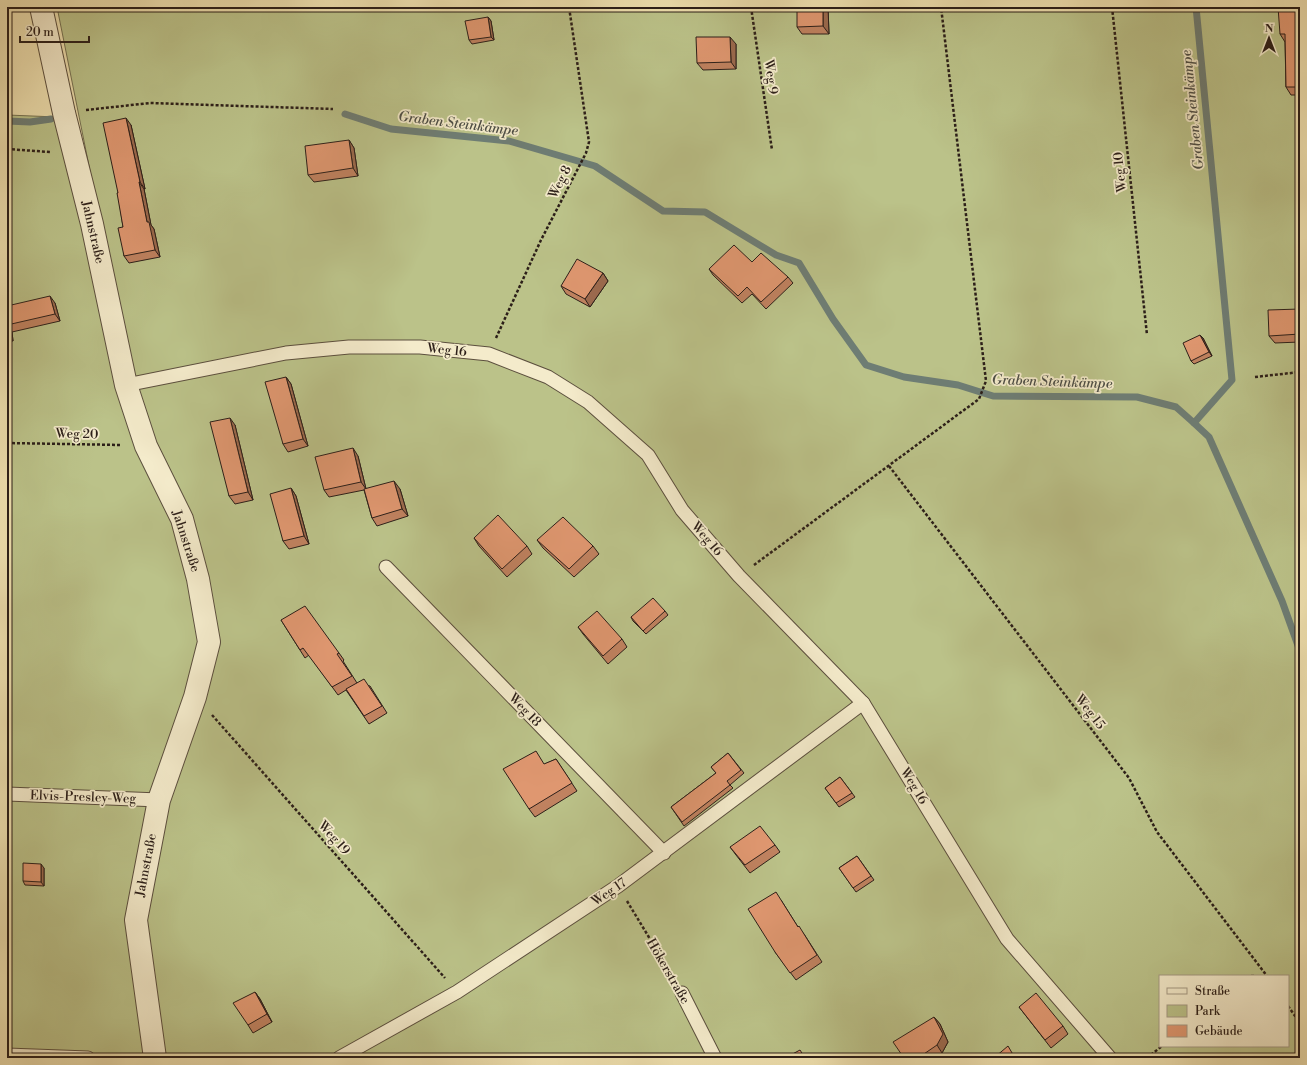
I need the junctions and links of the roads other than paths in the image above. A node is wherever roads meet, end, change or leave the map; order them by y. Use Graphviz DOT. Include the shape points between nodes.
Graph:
graph roads {
  1 [pos="41,7"];
  2 [pos="126,385"];
  3 [pos="386,567"];
  4 [pos="863,703"];
  5 [pos="7,794"];
  6 [pos="159,800"];
  7 [pos="664,853"];
  8 [pos="682,993"];
  9 [pos="7,1055"];
  10 [pos="88,1058"];
  11 [pos="155,1058"];
  12 [pos="340,1058"];
  13 [pos="715,1058"];
  14 [pos="1110,1058"];
  1 -- 2 [label="street, Jahnstraße" via="92,224"];
  2 -- 4 [label="lane, Weg 16" via="286,353 349,347 420,347 489,354 548,377 588,402 648,455 682,510 739,576"];
  2 -- 6 [label="street, Jahnstraße" via="146,446 182,519 198,578 209,642 195,697"];
  3 -- 7 [label="lane, Weg 18"];
  4 -- 7 [label="lane, Weg 17"];
  4 -- 14 [label="lane, Weg 16" via="1007,939"];
  5 -- 6 [label="lane, Elvis-Presley-Weg"];
  6 -- 11 [label="street, Jahnstraße" via="136,920"];
  7 -- 12 [label="lane, Weg 17" via="457,992"];
  8 -- 13 [label="lane, Hökerstraße"];
  9 -- 10 [label="lane"];
}
